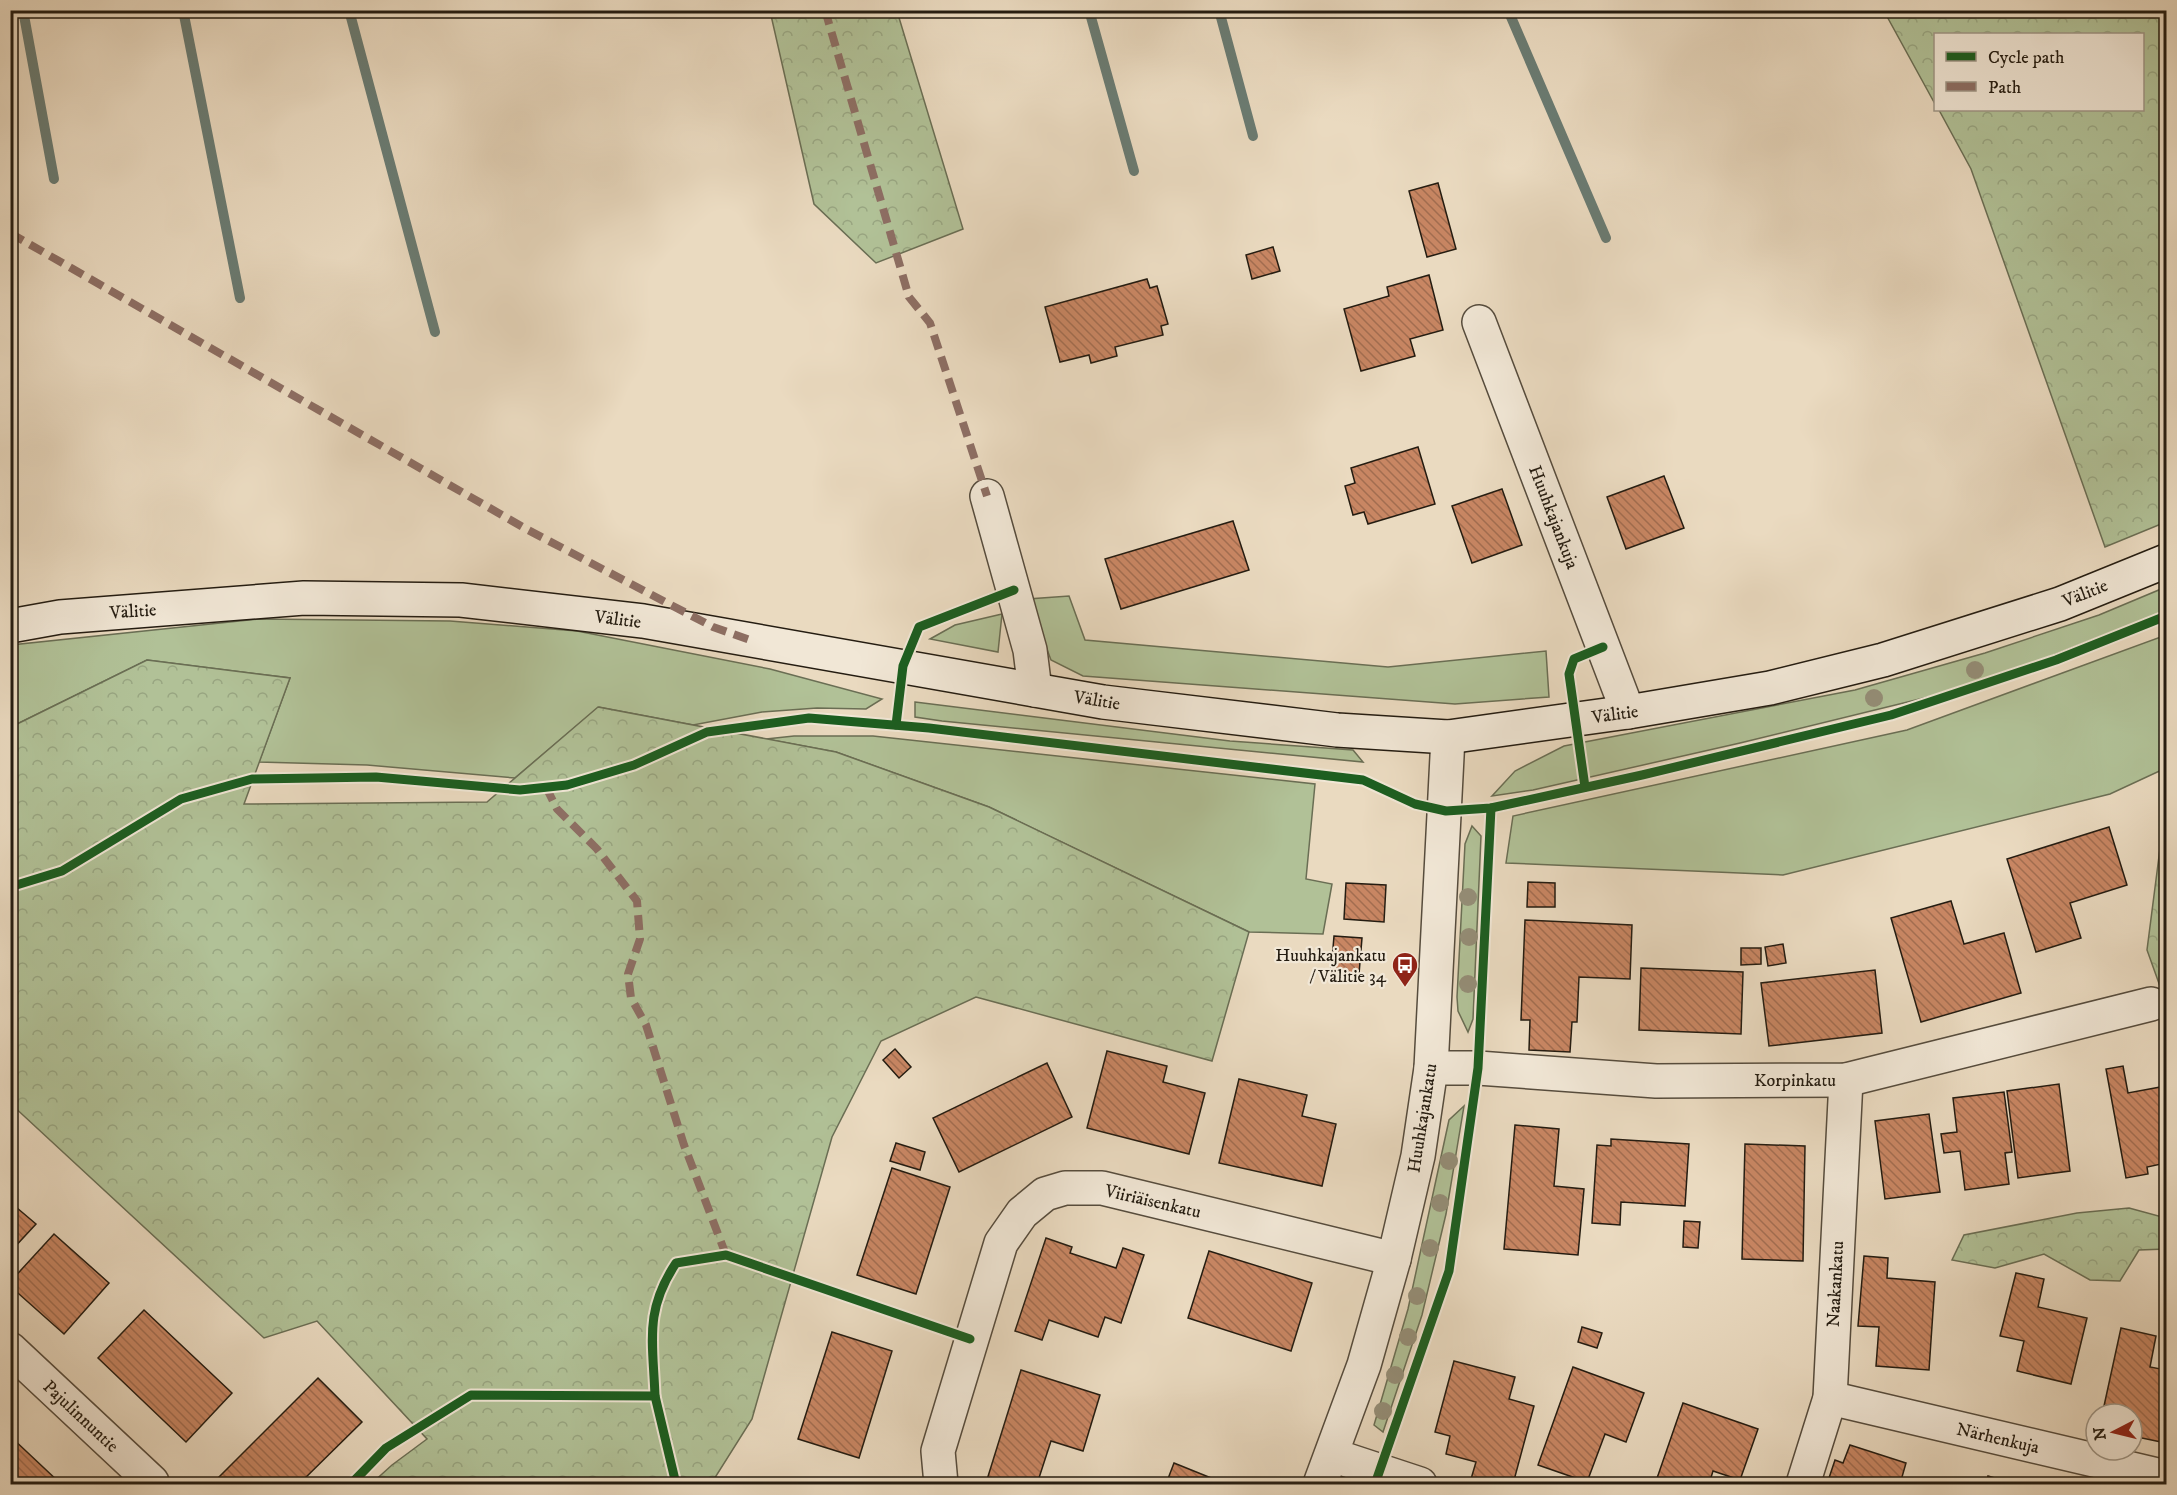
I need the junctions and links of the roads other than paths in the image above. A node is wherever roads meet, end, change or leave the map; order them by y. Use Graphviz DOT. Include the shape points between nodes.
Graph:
graph roads {
  1 [pos="1479,322"];
  2 [pos="987,496"];
  3 [pos="2166,561"];
  4 [pos="10,626"];
  5 [pos="1035,690"];
  6 [pos="1628,712"];
  7 [pos="1448,737"];
  8 [pos="2151,1004"];
  9 [pos="1431,1068"];
  10 [pos="1846,1080"];
  11 [pos="1394,1260"];
  12 [pos="10,1349"];
  13 [pos="1830,1398"];
  14 [pos="1332,1455"];
  15 [pos="2166,1477"];
  16 [pos="152,1482"];
  17 [pos="941,1485"];
  18 [pos="1320,1485"];
  19 [pos="1420,1485"];
  20 [pos="1803,1485"];
  1 -- 6 [label="street, Huuhkajankuja"];
  2 -- 5 [label="street" via="1030,650"];
  3 -- 6 [label="street, Välitie" via="2060,604 1883,660 1770,688"];
  4 -- 5 [label="street, Välitie" via="60,617 304,598 461,600 643,621"];
  5 -- 7 [label="street, Välitie" via="1337,730"];
  6 -- 7 [label="street, Välitie"];
  7 -- 9 [label="street, Huuhkajankatu"];
  8 -- 10 [label="street, Korpinkatu"];
  9 -- 10 [label="street, Korpinkatu" via="1656,1081"];
  9 -- 11 [label="street, Huuhkajankatu" via="1418,1156"];
  10 -- 13 [label="street, Naakankatu"];
  11 -- 14 [label="street, Huuhkajankatu" via="1364,1365"];
  11 -- 17 [label="street, Viiriäisenkatu" via="1102,1188 1065,1188 1045,1194 1022,1213 1001,1243 938,1450"];
  12 -- 16 [label="street, Pajulinnuntie"];
  13 -- 15 [label="street, Närhenkuja"];
  13 -- 20 [label="street, Naakankatu"];
  14 -- 18 [label="street, Huuhkajankatu"];
  14 -- 19 [label="street"];
}
